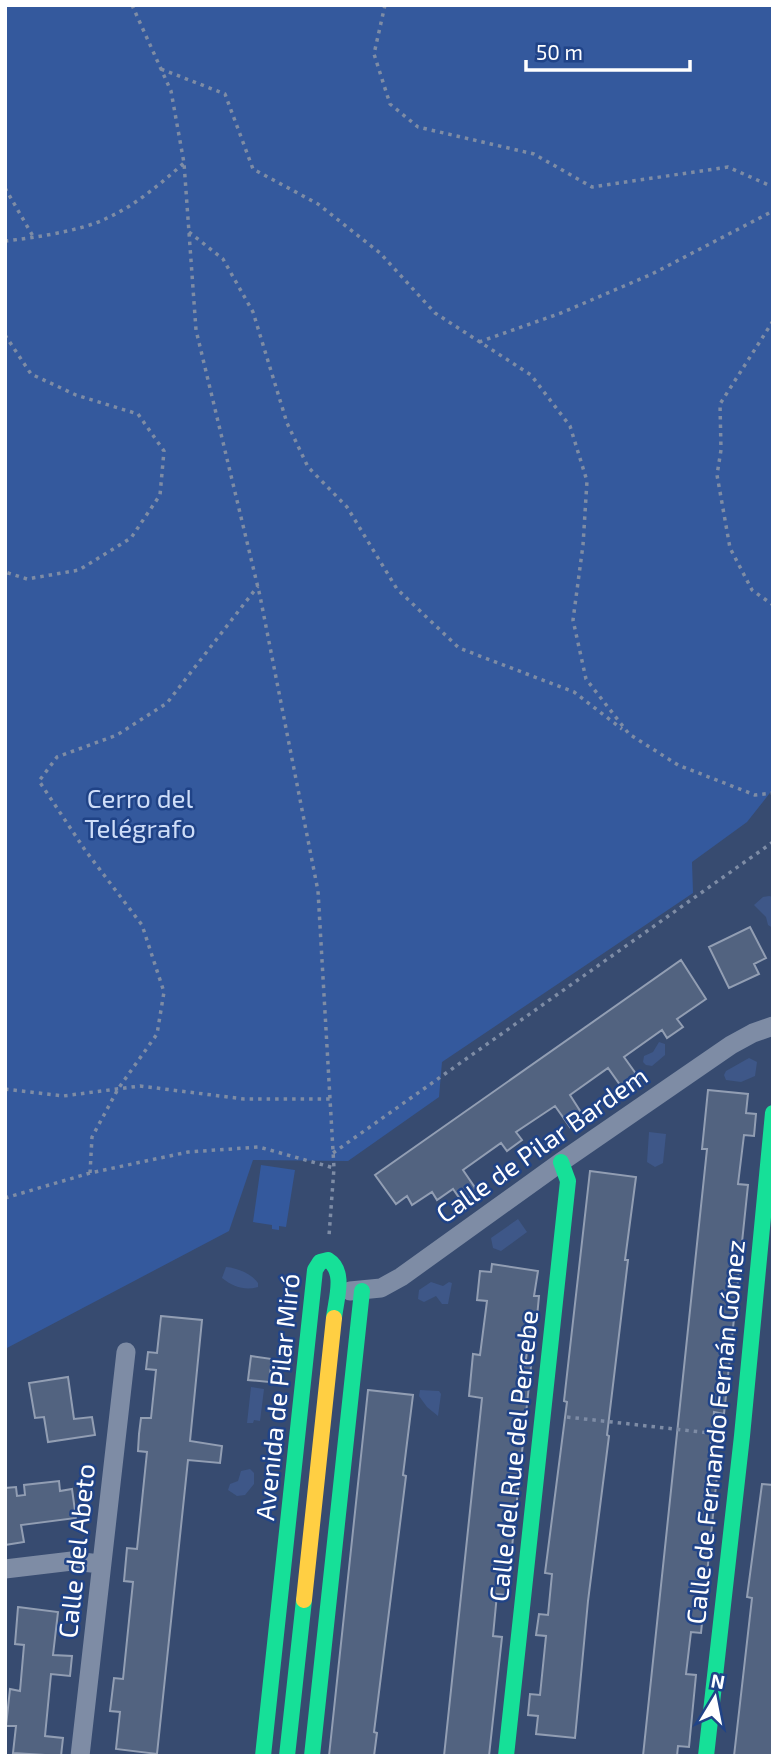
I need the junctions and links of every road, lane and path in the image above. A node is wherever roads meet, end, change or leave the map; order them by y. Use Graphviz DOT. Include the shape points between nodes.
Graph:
graph roads {
  1 [pos="132,5"];
  2 [pos="385,5"];
  3 [pos="161,69"];
  4 [pos="184,163"];
  5 [pos="773,187"];
  6 [pos="5,188"];
  7 [pos="773,211"];
  8 [pos="189,232"];
  9 [pos="34,238"];
  10 [pos="5,241"];
  11 [pos="773,321"];
  12 [pos="5,335"];
  13 [pos="479,342"];
  14 [pos="5,572"];
  15 [pos="258,586"];
  16 [pos="773,605"];
  17 [pos="628,734"];
  18 [pos="773,793"];
  19 [pos="773,842"];
  20 [pos="773,1026"];
  21 [pos="5,1089"];
  22 [pos="118,1089"];
  23 [pos="330,1099"];
  24 [pos="773,1113"];
  25 [pos="333,1153"];
  26 [pos="561,1162"];
  27 [pos="334,1168"];
  28 [pos="90,1173"];
  29 [pos="5,1198"];
  30 [pos="328,1260"];
  31 [pos="336,1290"];
  32 [pos="362,1291"];
  33 [pos="125,1352"];
  34 [pos="544,1415"];
  35 [pos="742,1436"];
  36 [pos="102,1564"];
  37 [pos="5,1569"];
  38 [pos="80,1756"];
  39 [pos="263,1756"];
  40 [pos="287,1756"];
  41 [pos="312,1756"];
  42 [pos="506,1756"];
  43 [pos="706,1756"];
  1 -- 3 [label="path"];
  2 -- 5 [label="path" via="374,54 390,104 418,127 534,154 592,187 729,167"];
  3 -- 4 [label="path" via="171,91"];
  3 -- 13 [label="path" via="225,94 253,169 318,204 380,253 435,313"];
  4 -- 8 [label="path"];
  4 -- 9 [label="path" via="149,194 104,220"];
  6 -- 9 [label="path"];
  7 -- 13 [label="path" via="652,274"];
  8 -- 15 [label="path" via="196,330"];
  8 -- 17 [label="path" via="223,259 253,312 287,423 308,467 347,507 397,589 459,649 573,692"];
  9 -- 10 [label="path"];
  11 -- 16 [label="path" via="720,404 717,475 730,548 752,590"];
  12 -- 14 [label="path" via="32,374 76,395 138,414 164,452 160,495 131,538 79,570 27,579"];
  13 -- 17 [label="path" via="531,375 570,426 587,481 573,620 586,679"];
  15 -- 22 [label="path" via="167,703 117,735 57,757 39,781 142,925 164,992 157,1034"];
  15 -- 23 [label="path" via="318,891"];
  17 -- 18 [label="path" via="678,765 754,795"];
  19 -- 25 [label="path"];
  20 -- 26 [label="street, Calle de Pilar Bardem" via="731,1045"];
  21 -- 22 [label="path" via="63,1096"];
  22 -- 23 [label="path" via="140,1086 244,1100"];
  22 -- 28 [label="path" via="92,1137"];
  23 -- 25 [label="path"];
  24 -- 35 [label="street, Calle de Fernando Fernán Gómez"];
  25 -- 27 [label="path"];
  26 -- 32 [label="street, Calle de Pilar Bardem" via="401,1277 381,1288"];
  26 -- 34 [label="street, Calle del Rue del Percebe" via="568,1181"];
  27 -- 28 [label="path" via="259,1147 188,1152"];
  27 -- 30 [label="path"];
  28 -- 29 [label="path"];
  30 -- 31 [label="street, Avenida de Pilar Miró" via="339,1273"];
  30 -- 39 [label="street, Avenida de Pilar Miró" via="315,1270"];
  31 -- 32 [label="street, Calle de Pilar Bardem"];
  31 -- 40 [label="street, Avenida de Pilar Miró"];
  32 -- 41 [label="street"];
  33 -- 36 [label="street, Calle del Abeto"];
  34 -- 35 [label="path"];
  34 -- 42 [label="street, Calle del Rue del Percebe"];
  35 -- 43 [label="street, Calle de Fernando Fernán Gómez"];
  36 -- 37 [label="street" via="72,1561"];
  36 -- 38 [label="street, Calle del Abeto"];
}
